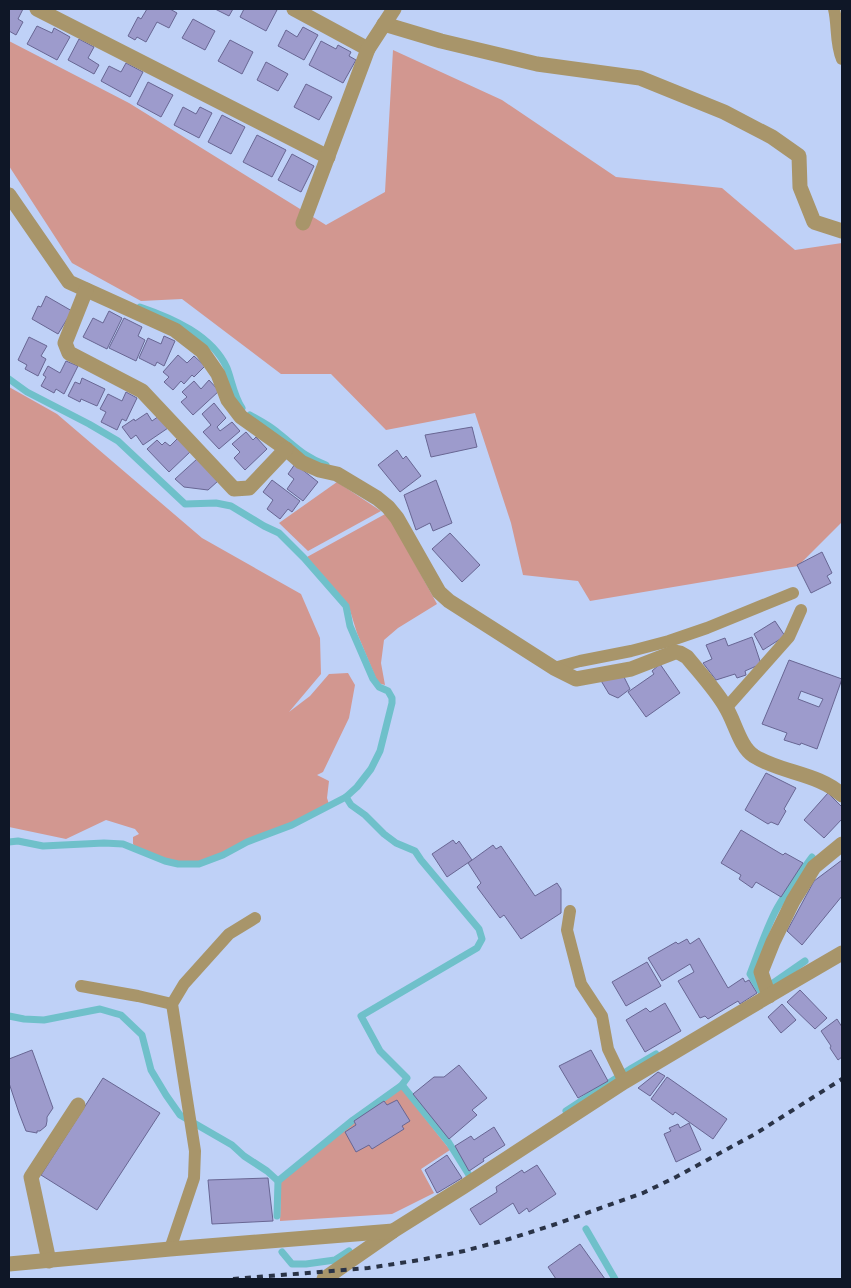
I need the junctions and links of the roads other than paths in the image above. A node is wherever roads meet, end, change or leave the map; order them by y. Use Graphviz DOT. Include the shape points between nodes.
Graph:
graph roads {
  1 [pos="37,9"];
  2 [pos="294,9"];
  3 [pos="394,9"];
  4 [pos="837,16"];
  5 [pos="384,24"];
  6 [pos="368,49"];
  7 [pos="842,58"];
  8 [pos="328,156"];
  9 [pos="9,194"];
  10 [pos="303,224"];
  11 [pos="842,232"];
  12 [pos="86,290"];
  13 [pos="286,449"];
  14 [pos="793,593"];
  15 [pos="801,610"];
  16 [pos="554,668"];
  17 [pos="727,708"];
  18 [pos="842,795"];
  19 [pos="842,844"];
  20 [pos="570,911"];
  21 [pos="255,918"];
  22 [pos="842,953"];
  23 [pos="81,986"];
  24 [pos="770,996"];
  25 [pos="172,1004"];
  26 [pos="624,1082"];
  27 [pos="78,1104"];
  28 [pos="392,1231"];
  29 [pos="170,1249"];
  30 [pos="49,1261"];
  31 [pos="9,1264"];
  32 [pos="326,1279"];
  1 -- 8 [label="street"];
  2 -- 6 [label="street"];
  3 -- 5 [label="street"];
  4 -- 7 [label="lane" via="838,51"];
  5 -- 6 [label="street"];
  5 -- 11 [label="street" via="538,64 640,78 724,112 800,156 800,187 814,222"];
  6 -- 8 [label="street"];
  8 -- 10 [label="street"];
  9 -- 12 [label="street" via="69,282"];
  12 -- 13 [label="street" via="176,330 202,351 218,374 228,400 241,417"];
  12 -- 13 [label="street" via="65,343 69,353 142,391 234,489 248,488"];
  13 -- 16 [label="street" via="301,462 337,474 377,498 397,518 439,592"];
  14 -- 16 [label="lane" via="669,641"];
  15 -- 17 [label="lane" via="789,637"];
  16 -- 17 [label="street" via="576,679 631,669 675,652 680,653 687,657"];
  17 -- 18 [label="street" via="745,747 753,755 826,785"];
  19 -- 24 [label="street" via="814,867 792,901 761,972"];
  20 -- 26 [label="lane" via="567,930 581,984 602,1016 608,1049"];
  21 -- 25 [label="lane" via="229,934 184,984"];
  22 -- 24 [label="street"];
  23 -- 25 [label="lane"];
  24 -- 26 [label="street"];
  25 -- 29 [label="lane" via="195,1150 194,1178"];
  26 -- 28 [label="street"];
  27 -- 30 [label="street" via="31,1177"];
  28 -- 29 [label="street"];
  28 -- 32 [label="street"];
  29 -- 30 [label="street"];
  30 -- 31 [label="street"];
}
